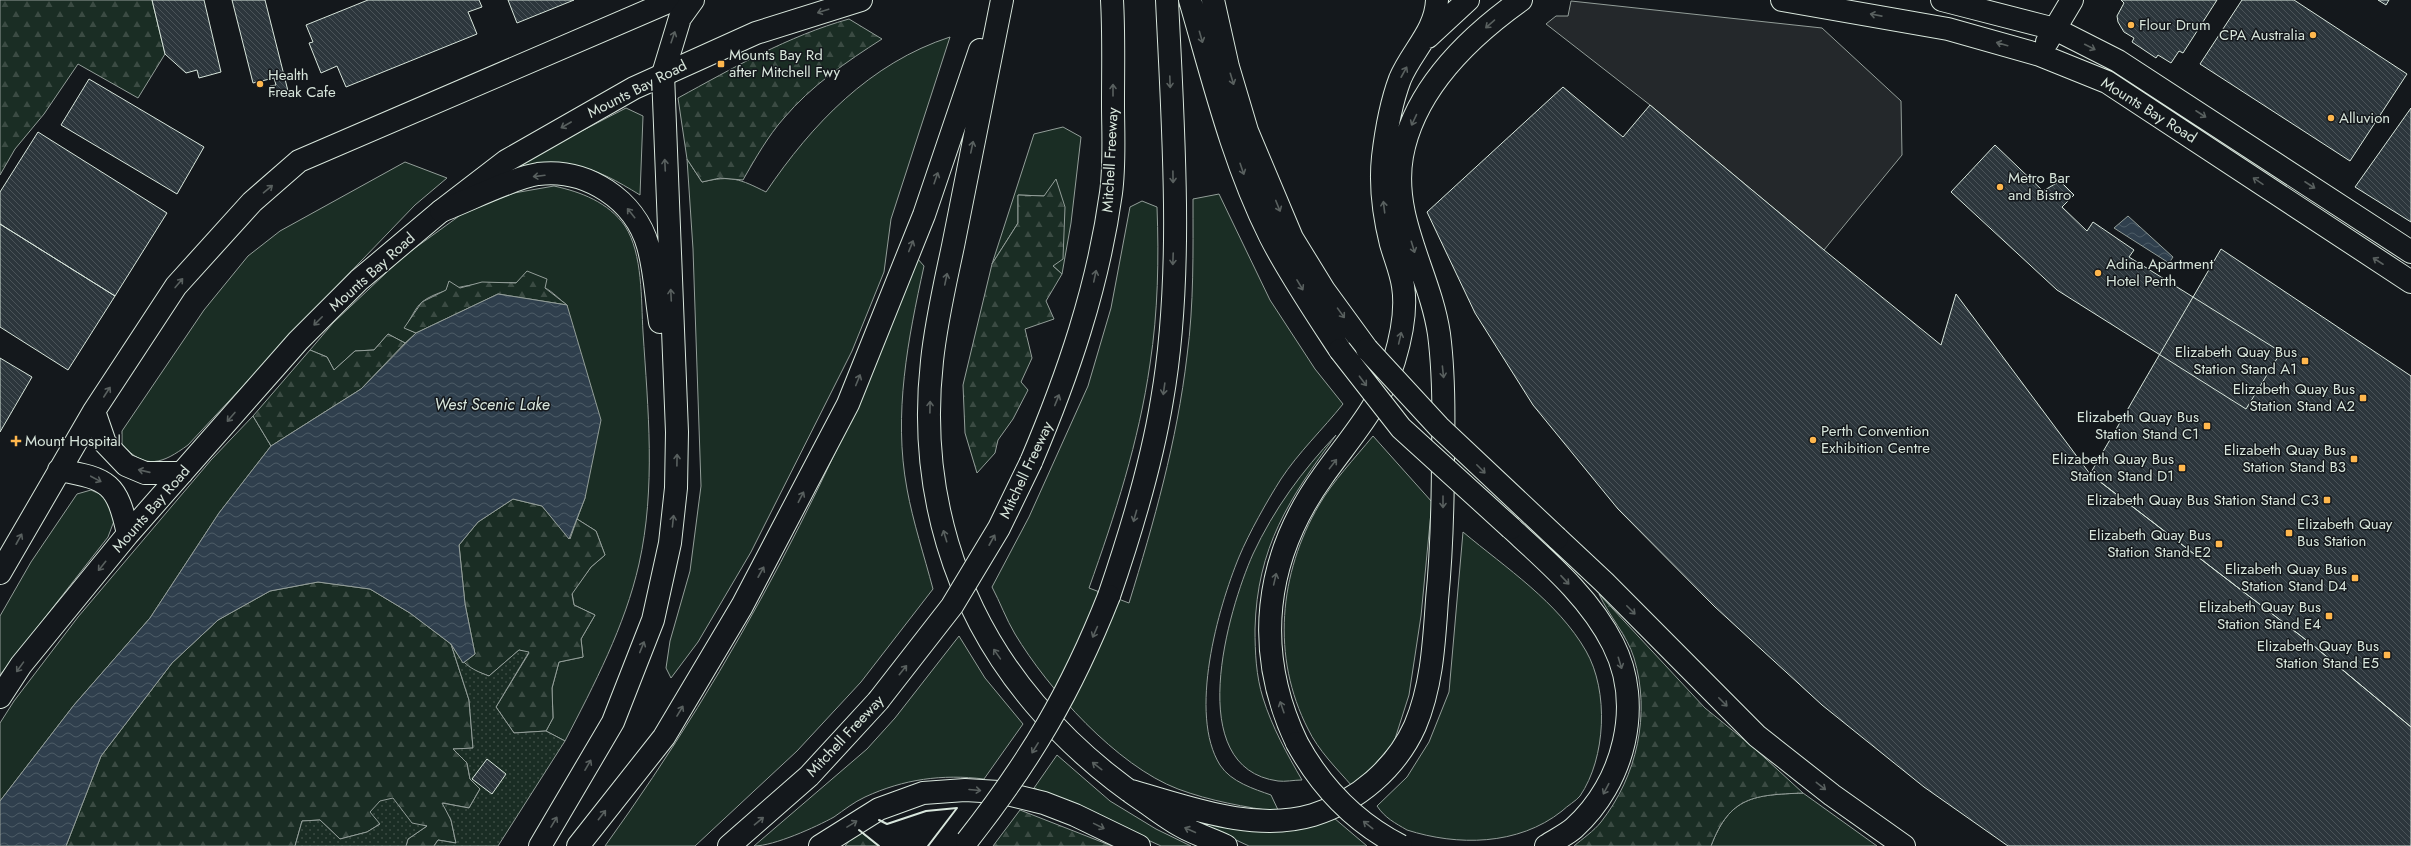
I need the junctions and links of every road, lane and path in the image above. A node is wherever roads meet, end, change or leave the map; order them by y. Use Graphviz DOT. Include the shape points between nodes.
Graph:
graph roads {
  1 [pos="673,0"];
  2 [pos="693,0"];
  3 [pos="861,0"];
  4 [pos="997,0"];
  5 [pos="1002,0"];
  6 [pos="1112,0"];
  7 [pos="1168,0"];
  8 [pos="1190,0"];
  9 [pos="1213,0"];
  10 [pos="1437,0"];
  11 [pos="1468,0"];
  12 [pos="1521,0"];
  13 [pos="1782,0"];
  14 [pos="1942,0"];
  15 [pos="2072,0"];
  16 [pos="2055,29"];
  17 [pos="1421,45"];
  18 [pos="2040,55"];
  19 [pos="663,74"];
  20 [pos="1238,132"];
  21 [pos="441,212"];
  22 [pos="2411,252"];
  23 [pos="2411,282"];
  24 [pos="1362,343"];
  25 [pos="94,411"];
  26 [pos="677,432"];
  27 [pos="58,470"];
  28 [pos="182,472"];
  29 [pos="1511,528"];
  30 [pos="128,534"];
  31 [pos="0,573"];
  32 [pos="0,697"];
  33 [pos="1128,790"];
  34 [pos="965,844"];
  35 [pos="540,846"];
  36 [pos="578,846"];
  37 [pos="729,846"];
  38 [pos="820,846"];
  39 [pos="1140,846"];
  40 [pos="1226,846"];
  41 [pos="1401,846"];
  42 [pos="1546,846"];
  43 [pos="1904,846"];
  25 -- 1 [label="main road, one-way" via="176,286 252,202 299,161"];
  19 -- 2 [label="main road, one-way" via="680,18"];
  3 -- 19 [label="main road, Mounts Bay Road, one-way" via="756,33"];
  36 -- 4 [label="main road, one-way" via="664,737 772,552 848,404 924,215"];
  33 -- 5 [label="main road, one-way" via="1089,760 1054,726 1019,686 993,649 967,598 942,528 932,477 930,392 936,333"];
  37 -- 6 [label="main road, Mitchell Freeway, one-way, bridge" via="809,776 878,701 952,606 999,528 1031,462 1065,380 1091,293 1111,192"];
  7 -- 34 [label="main road, one-way, bridge" via="1174,220 1172,307 1167,365 1146,477 1109,596 1080,665 1052,719 1018,774"];
  8 -- 20 [label="main road, one-way"];
  9 -- 20 [label="main road, one-way" via="1228,67"];
  10 -- 17 [label="main road" via="1430,26"];
  11 -- 17 [label="main road"];
  12 -- 33 [label="main road, one-way" via="1471,40 1433,86 1413,121 1402,158 1402,205 1415,254 1432,302 1444,377 1443,539 1432,662 1415,726 1395,758 1368,787 1350,799 1312,815 1266,820 1232,817"];
  18 -- 13 [label="main road, Mounts Bay Road, one-way" via="1948,29"];
  14 -- 16 [label="main road, Mounts Bay Road"];
  15 -- 16 [label="main road"];
  16 -- 18 [label="main road"];
  16 -- 22 [label="main road, Mounts Bay Road, one-way" via="2118,61"];
  41 -- 17 [label="main road, one-way, bridge" via="1369,827 1336,798 1310,766 1297,743 1281,706 1274,681 1270,601 1291,529 1323,476 1361,427 1381,394 1401,336 1403,286 1386,217 1382,188 1383,157 1401,78"];
  23 -- 18 [label="main road, Mounts Bay Road, one-way" via="2111,84"];
  19 -- 21 [label="main road, Mounts Bay Road, one-way" via="582,116 506,161"];
  26 -- 19 [label="main road, one-way"];
  20 -- 24 [label="main road, one-way" via="1292,238 1324,290"];
  20 -- 29 [label="main road, one-way, bridge" via="1248,184 1270,236 1340,350 1401,428"];
  26 -- 21 [label="main road, one-way" via="648,247 640,225 625,205 603,187 578,176 538,174"];
  21 -- 28 [label="main road, Mounts Bay Road, one-way" via="359,280 298,341"];
  24 -- 29 [label="main road, bridge" via="1419,418"];
  24 -- 43 [label="main road, one-way, bridge" via="1444,432 1604,582 1757,736 1832,795"];
  25 -- 27 [label="main road"];
  28 -- 25 [label="main road, one-way" via="144,473 126,465 105,443"];
  35 -- 26 [label="main road, one-way" via="613,722 653,620 670,543 676,488"];
  27 -- 30 [label="main road, one-way" via="89,476 112,488 122,506"];
  31 -- 27 [label="main road, one-way"];
  28 -- 30 [label="main road, Mounts Bay Road"];
  29 -- 42 [label="main road, one-way" via="1564,578 1601,624 1620,662 1628,701 1625,740 1620,759 1601,796 1574,828"];
  30 -- 32 [label="main road, Mounts Bay Road, one-way" via="21,665"];
  40 -- 33 [label="main road, one-way" via="1180,826"];
  38 -- 39 [label="main road, one-way" via="879,809 923,793 965,790 999,792 1044,803 1076,815"];
}
